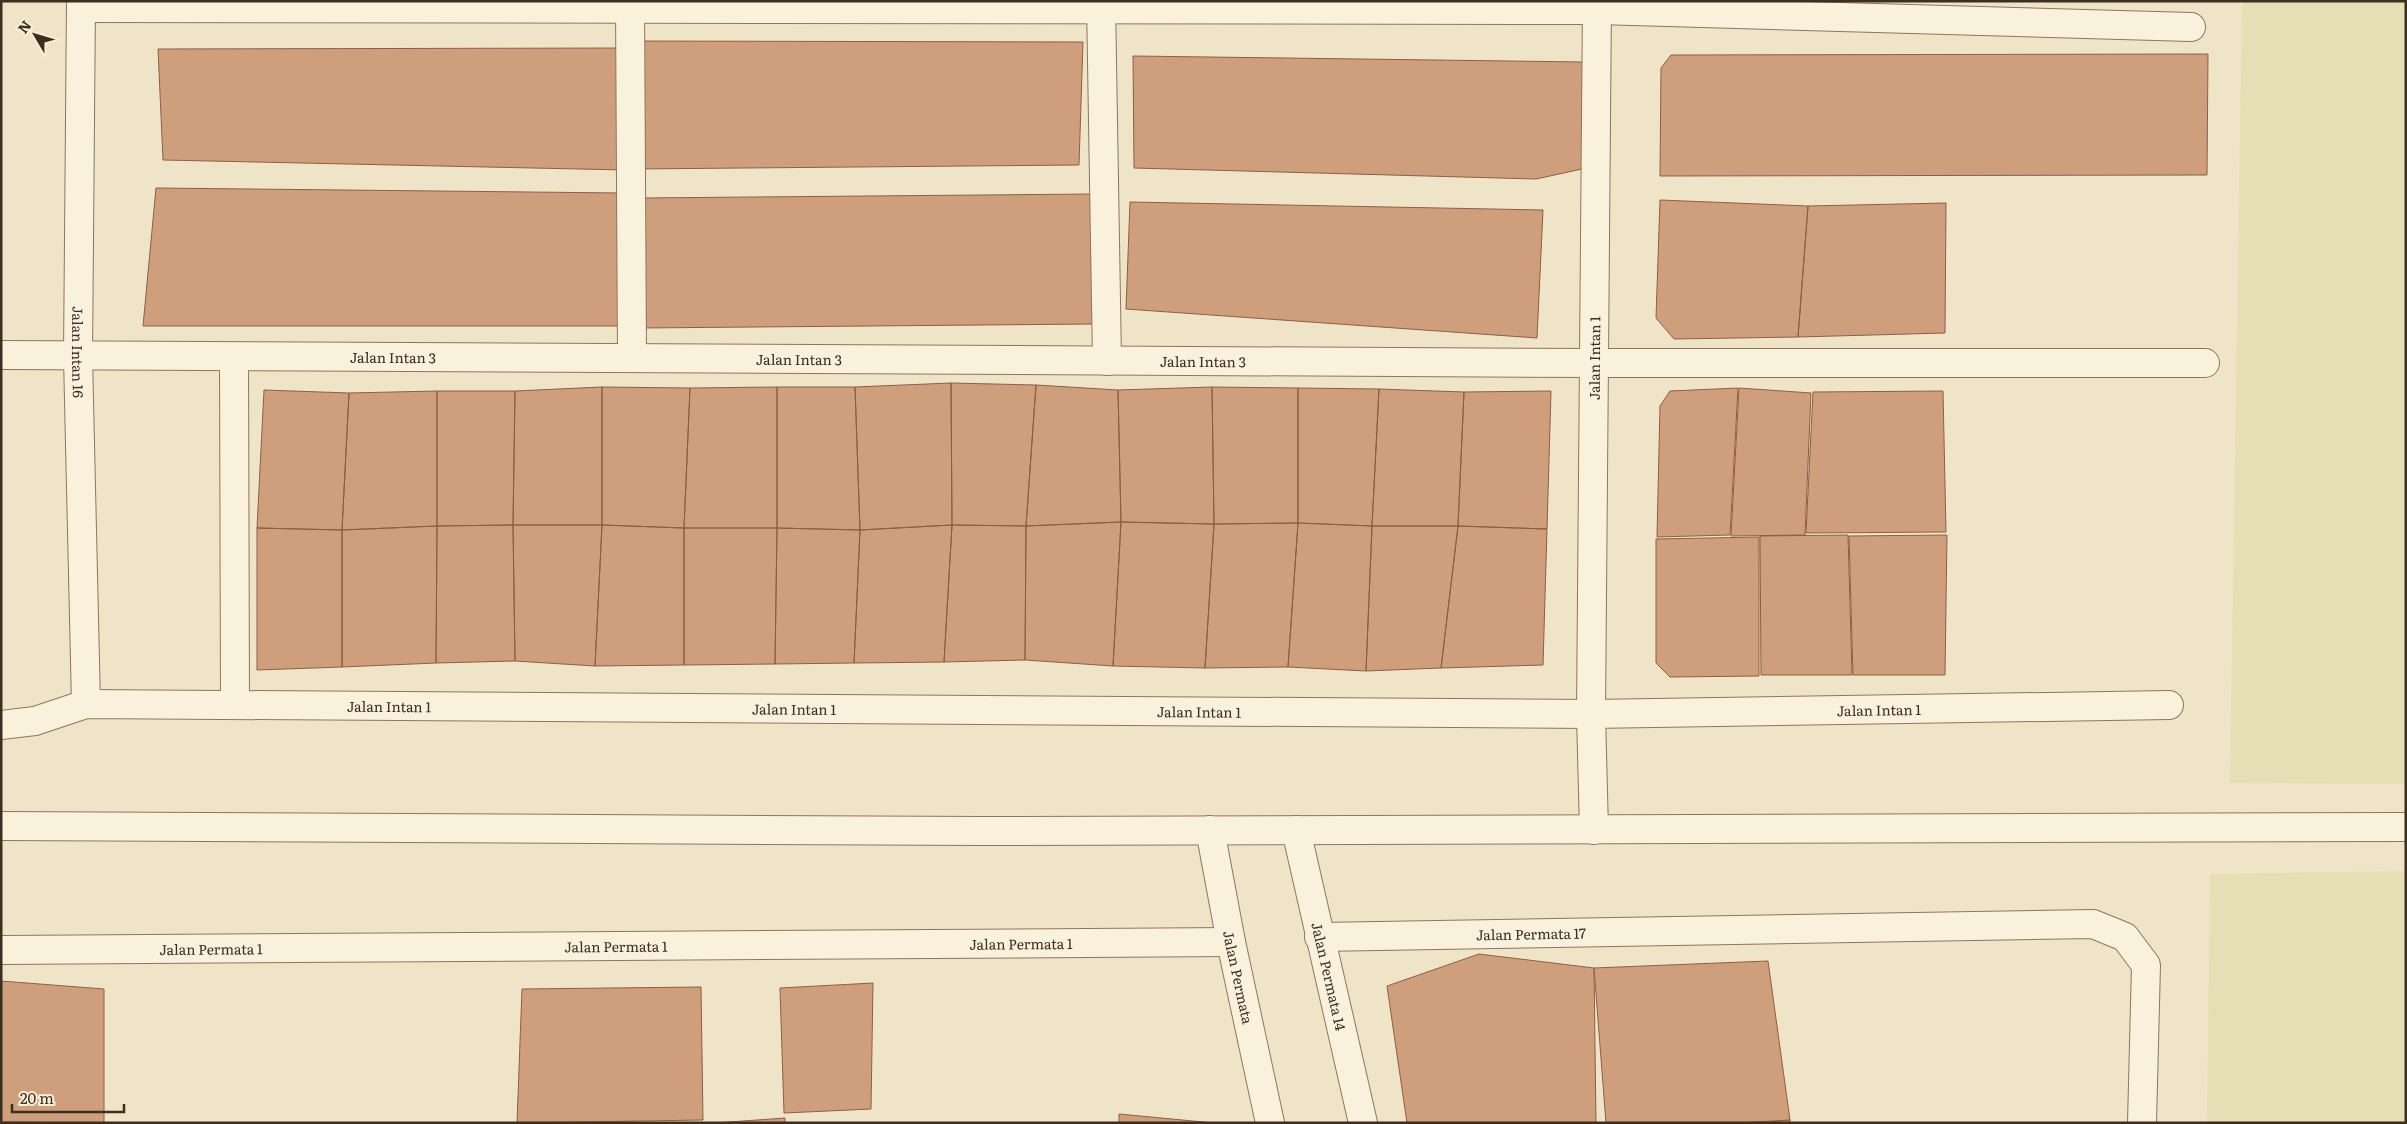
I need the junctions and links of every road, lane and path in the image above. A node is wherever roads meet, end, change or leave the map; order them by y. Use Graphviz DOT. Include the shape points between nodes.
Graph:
graph roads {
  1 [pos="81,5"];
  2 [pos="630,5"];
  3 [pos="1102,5"];
  4 [pos="1597,6"];
  5 [pos="2191,27"];
  6 [pos="1,355"];
  7 [pos="78,357"];
  8 [pos="234,357"];
  9 [pos="632,358"];
  10 [pos="1107,360"];
  11 [pos="1595,363"];
  12 [pos="2204,363"];
  13 [pos="86,704"];
  14 [pos="235,705"];
  15 [pos="2169,705"];
  16 [pos="1590,714"];
  17 [pos="1,726"];
  18 [pos="1,826"];
  19 [pos="2406,828"];
  20 [pos="1210,830"];
  21 [pos="1296,830"];
  22 [pos="1594,830"];
  23 [pos="1319,937"];
  24 [pos="1231,942"];
  25 [pos="1,950"];
  26 [pos="1270,1123"];
  27 [pos="1363,1123"];
  28 [pos="2142,1123"];
  1 -- 2 [label="street"];
  1 -- 7 [label="street, Jalan Intan 16"];
  2 -- 3 [label="street"];
  2 -- 9 [label="street"];
  3 -- 4 [label="street"];
  3 -- 10 [label="street"];
  4 -- 5 [label="street"];
  4 -- 11 [label="street, Jalan Intan 1"];
  6 -- 7 [label="street, Jalan Intan 3"];
  7 -- 8 [label="street, Jalan Intan 3"];
  7 -- 13 [label="street, Jalan Intan 16"];
  8 -- 9 [label="street, Jalan Intan 3"];
  8 -- 14 [label="street"];
  9 -- 10 [label="street, Jalan Intan 3"];
  10 -- 11 [label="street, Jalan Intan 3"];
  11 -- 12 [label="street, Jalan Intan 3"];
  11 -- 16 [label="street, Jalan Intan 1"];
  13 -- 14 [label="street, Jalan Intan 1"];
  13 -- 17 [label="street, Jalan Intan 1" via="35,721"];
  14 -- 16 [label="street, Jalan Intan 1"];
  15 -- 16 [label="street, Jalan Intan 1"];
  16 -- 22 [label="street, Jalan Intan 1"];
  18 -- 20 [label="street"];
  19 -- 22 [label="street"];
  20 -- 21 [label="street"];
  20 -- 24 [label="street, Jalan Permata"];
  21 -- 22 [label="street"];
  21 -- 23 [label="street, Jalan Permata 14"];
  23 -- 27 [label="street, Jalan Permata 14"];
  23 -- 28 [label="street, Jalan Permata 17" via="2093,924 2125,937 2146,965"];
  24 -- 25 [label="street, Jalan Permata 1"];
  24 -- 26 [label="street, Jalan Permata"];
}
